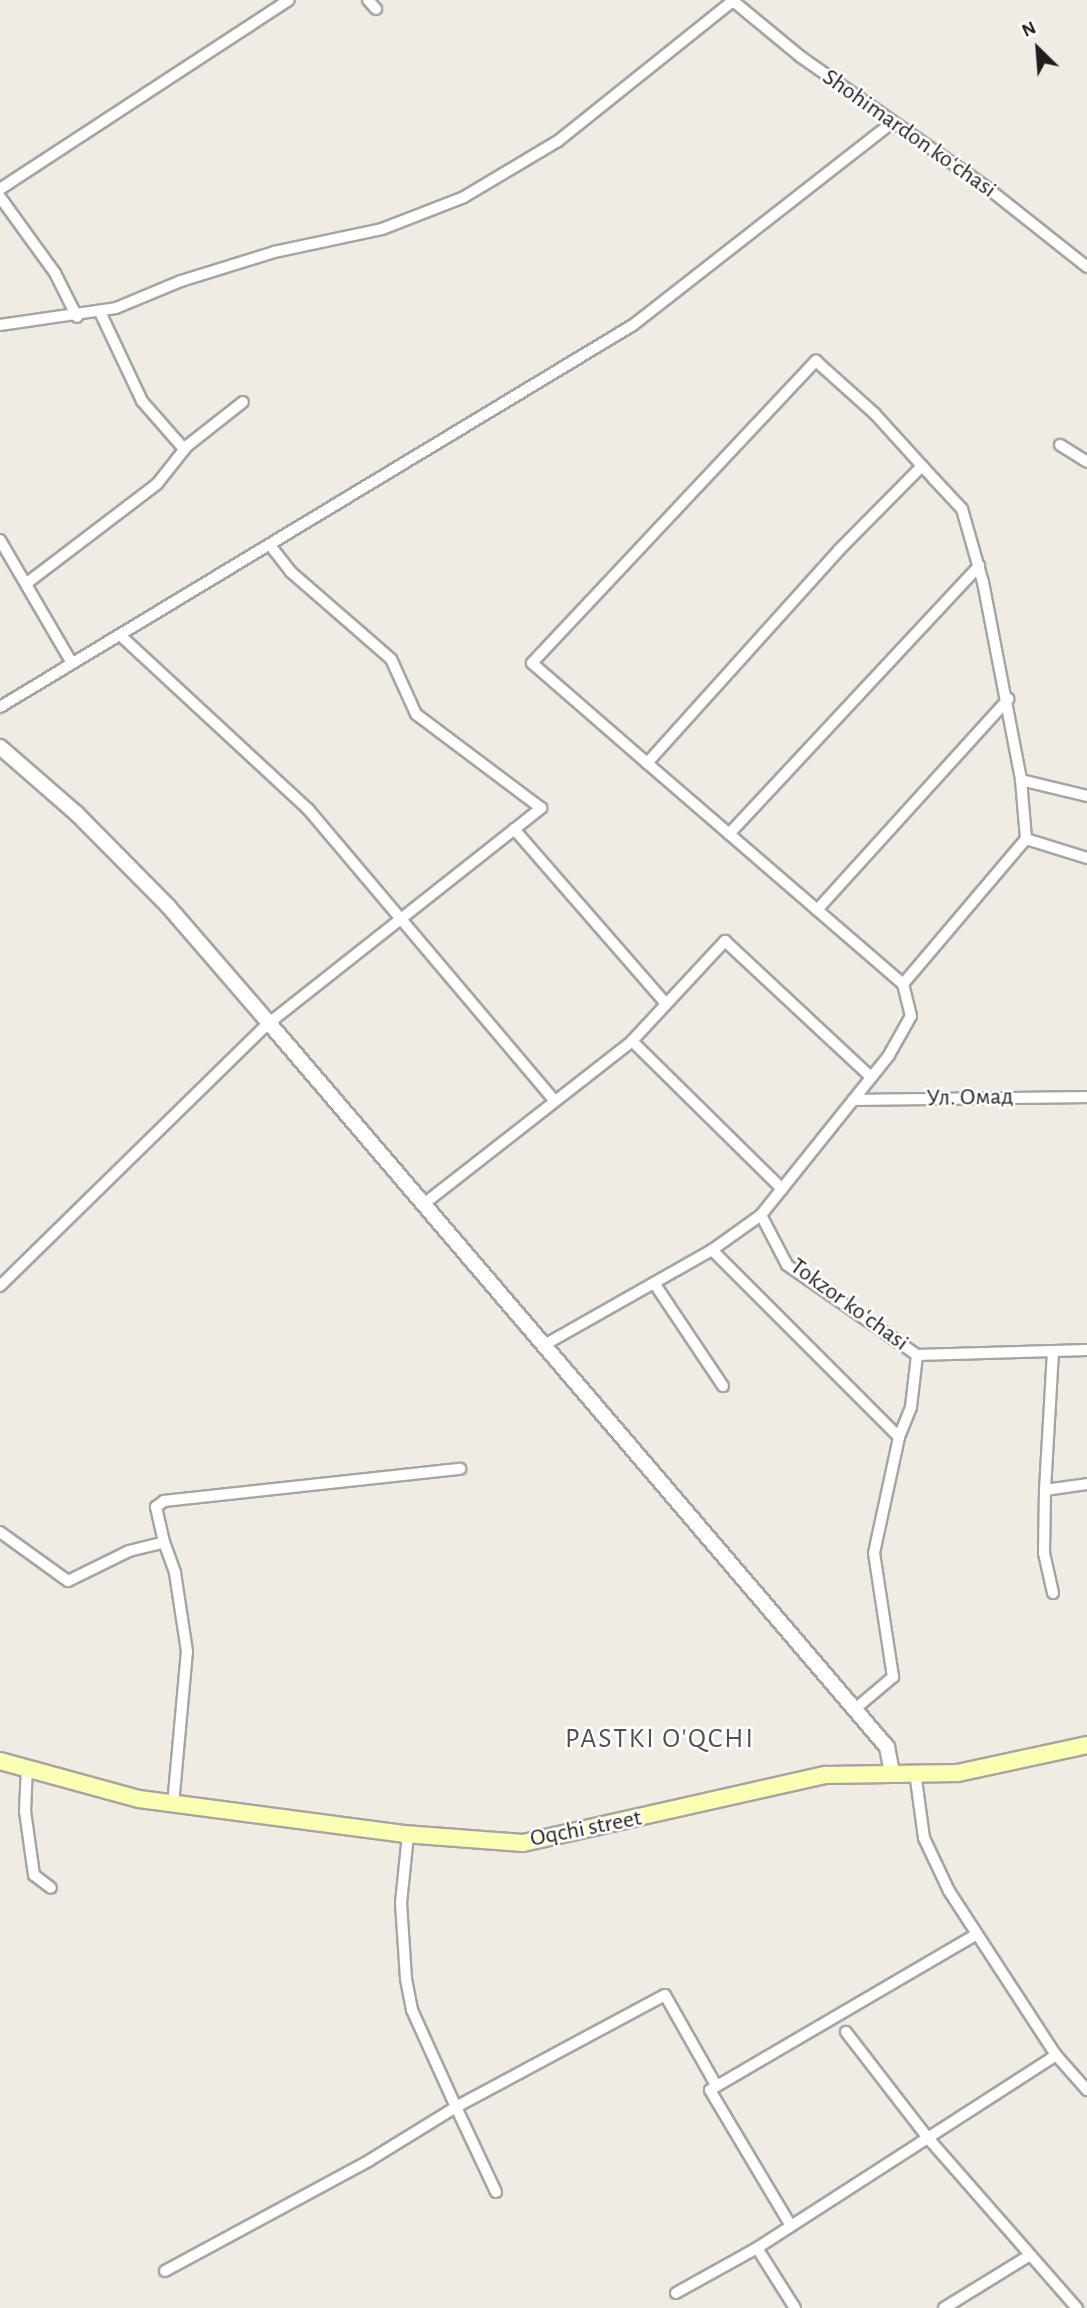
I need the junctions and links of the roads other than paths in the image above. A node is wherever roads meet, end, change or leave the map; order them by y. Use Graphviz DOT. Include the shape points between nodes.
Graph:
graph roads {
  1 [pos="289,0"];
  2 [pos="732,1"];
  3 [pos="893,122"];
  4 [pos="0,189"];
  5 [pos="0,197"];
  6 [pos="1087,267"];
  7 [pos="100,312"];
  8 [pos="77,317"];
  9 [pos="0,326"];
  10 [pos="243,402"];
  11 [pos="1060,445"];
  12 [pos="184,449"];
  13 [pos="1087,462"];
  14 [pos="922,466"];
  15 [pos="0,540"];
  16 [pos="270,545"];
  17 [pos="979,565"];
  18 [pos="27,583"];
  19 [pos="120,635"];
  20 [pos="72,663"];
  21 [pos="1008,699"];
  22 [pos="0,707"];
  23 [pos="0,747"];
  24 [pos="647,763"];
  25 [pos="1021,780"];
  26 [pos="1087,796"];
  27 [pos="514,829"];
  28 [pos="729,834"];
  29 [pos="1026,839"];
  30 [pos="1087,858"];
  31 [pos="817,910"];
  32 [pos="401,918"];
  33 [pos="903,984"];
  34 [pos="665,1003"];
  35 [pos="269,1023"];
  36 [pos="632,1041"];
  37 [pos="871,1077"];
  38 [pos="1087,1097"];
  39 [pos="853,1100"];
  40 [pos="555,1101"];
  41 [pos="782,1189"];
  42 [pos="425,1203"];
  43 [pos="761,1215"];
  44 [pos="712,1250"];
  45 [pos="654,1283"];
  46 [pos="0,1286"];
  47 [pos="546,1344"];
  48 [pos="1087,1350"];
  49 [pos="1053,1351"];
  50 [pos="917,1355"];
  51 [pos="723,1386"];
  52 [pos="899,1437"];
  53 [pos="460,1469"];
  54 [pos="1087,1484"];
  55 [pos="1045,1490"];
  56 [pos="0,1532"];
  57 [pos="164,1542"];
  58 [pos="1053,1593"];
  59 [pos="855,1709"];
  60 [pos="1087,1745"];
  61 [pos="0,1761"];
  62 [pos="27,1767"];
  63 [pos="892,1772"];
  64 [pos="915,1772"];
  65 [pos="173,1804"];
  66 [pos="408,1835"];
  67 [pos="51,1888"];
  68 [pos="977,1934"];
  69 [pos="845,2032"];
  70 [pos="1056,2056"];
  71 [pos="716,2085"];
  72 [pos="1087,2090"];
  73 [pos="456,2107"];
  74 [pos="928,2138"];
  75 [pos="496,2192"];
  76 [pos="791,2226"];
  77 [pos="757,2248"];
  78 [pos="1030,2255"];
  79 [pos="164,2271"];
  80 [pos="676,2293"];
  81 [pos="795,2308"];
  82 [pos="944,2308"];
  83 [pos="1077,2308"];
  1 -- 4 [label="street"];
  2 -- 3 [label="street, Shohimardon koʻchasi"];
  2 -- 7 [label="street" via="558,141 464,197 382,229 274,252"];
  3 -- 6 [label="street, Shohimardon koʻchasi"];
  3 -- 16 [label="street" via="633,325"];
  5 -- 8 [label="street" via="55,273"];
  7 -- 8 [label="street"];
  7 -- 12 [label="street" via="142,401"];
  8 -- 9 [label="street"];
  10 -- 12 [label="street"];
  11 -- 13 [label="street"];
  12 -- 18 [label="street" via="157,484"];
  14 -- 17 [label="street" via="962,509"];
  14 -- 24 [label="street" via="839,550"];
  14 -- 24 [label="street" via="816,360 699,481 532,663"];
  15 -- 18 [label="street"];
  16 -- 19 [label="street"];
  16 -- 27 [label="street" via="291,572 391,659 416,714 541,808"];
  17 -- 21 [label="street"];
  17 -- 28 [label="street"];
  18 -- 20 [label="street"];
  19 -- 20 [label="street"];
  19 -- 32 [label="street" via="308,809"];
  20 -- 22 [label="street"];
  21 -- 25 [label="street"];
  21 -- 31 [label="street"];
  23 -- 35 [label="street" via="76,813 168,906"];
  24 -- 28 [label="street"];
  25 -- 26 [label="street"];
  25 -- 29 [label="street"];
  27 -- 32 [label="street"];
  27 -- 34 [label="street"];
  28 -- 31 [label="street"];
  29 -- 30 [label="street"];
  29 -- 33 [label="street"];
  31 -- 33 [label="street"];
  32 -- 35 [label="street"];
  32 -- 40 [label="street"];
  33 -- 37 [label="street" via="911,1016"];
  34 -- 36 [label="street"];
  34 -- 37 [label="street" via="725,941"];
  35 -- 42 [label="street"];
  35 -- 46 [label="street"];
  36 -- 40 [label="street"];
  36 -- 41 [label="street"];
  37 -- 39 [label="street"];
  38 -- 39 [label="street, Ул. Омад"];
  39 -- 41 [label="street"];
  40 -- 42 [label="street"];
  41 -- 43 [label="street"];
  42 -- 47 [label="street"];
  43 -- 44 [label="street"];
  43 -- 50 [label="street, Tokzor koʻchasi" via="787,1265"];
  44 -- 45 [label="street"];
  44 -- 52 [label="street"];
  45 -- 47 [label="street"];
  45 -- 51 [label="street"];
  47 -- 59 [label="street"];
  48 -- 49 [label="street, Tokzor koʻchasi"];
  49 -- 50 [label="street, Tokzor koʻchasi"];
  49 -- 55 [label="street"];
  50 -- 52 [label="street" via="911,1407"];
  52 -- 59 [label="street" via="874,1553 893,1677"];
  53 -- 57 [label="street" via="164,1502 156,1507"];
  54 -- 55 [label="street"];
  55 -- 58 [label="street" via="1044,1553"];
  56 -- 57 [label="street" via="68,1581 129,1551"];
  57 -- 65 [label="street" via="175,1573 187,1651"];
  59 -- 63 [label="street" via="887,1747"];
  60 -- 64 [label="main road, Oqchi street" via="958,1773"];
  61 -- 62 [label="main road, Oqchi street"];
  62 -- 65 [label="main road, Oqchi street" via="139,1799"];
  62 -- 67 [label="street" via="25,1811 34,1875"];
  63 -- 64 [label="main road, Oqchi street"];
  63 -- 66 [label="main road, Oqchi street" via="825,1774 523,1843"];
  64 -- 68 [label="street" via="924,1838"];
  65 -- 66 [label="main road, Oqchi street"];
  66 -- 73 [label="street" via="401,1903 406,1979 412,2010"];
  68 -- 70 [label="street"];
  68 -- 71 [label="street"];
  69 -- 74 [label="street"];
  70 -- 72 [label="street"];
  70 -- 74 [label="street"];
  71 -- 73 [label="street" via="665,1996"];
  71 -- 76 [label="street" via="709,2090"];
  73 -- 75 [label="street"];
  73 -- 79 [label="street" via="370,2160"];
  74 -- 76 [label="street"];
  74 -- 78 [label="street"];
  76 -- 77 [label="street"];
  77 -- 80 [label="street"];
  77 -- 81 [label="street"];
  78 -- 82 [label="street"];
  78 -- 83 [label="street"];
}
